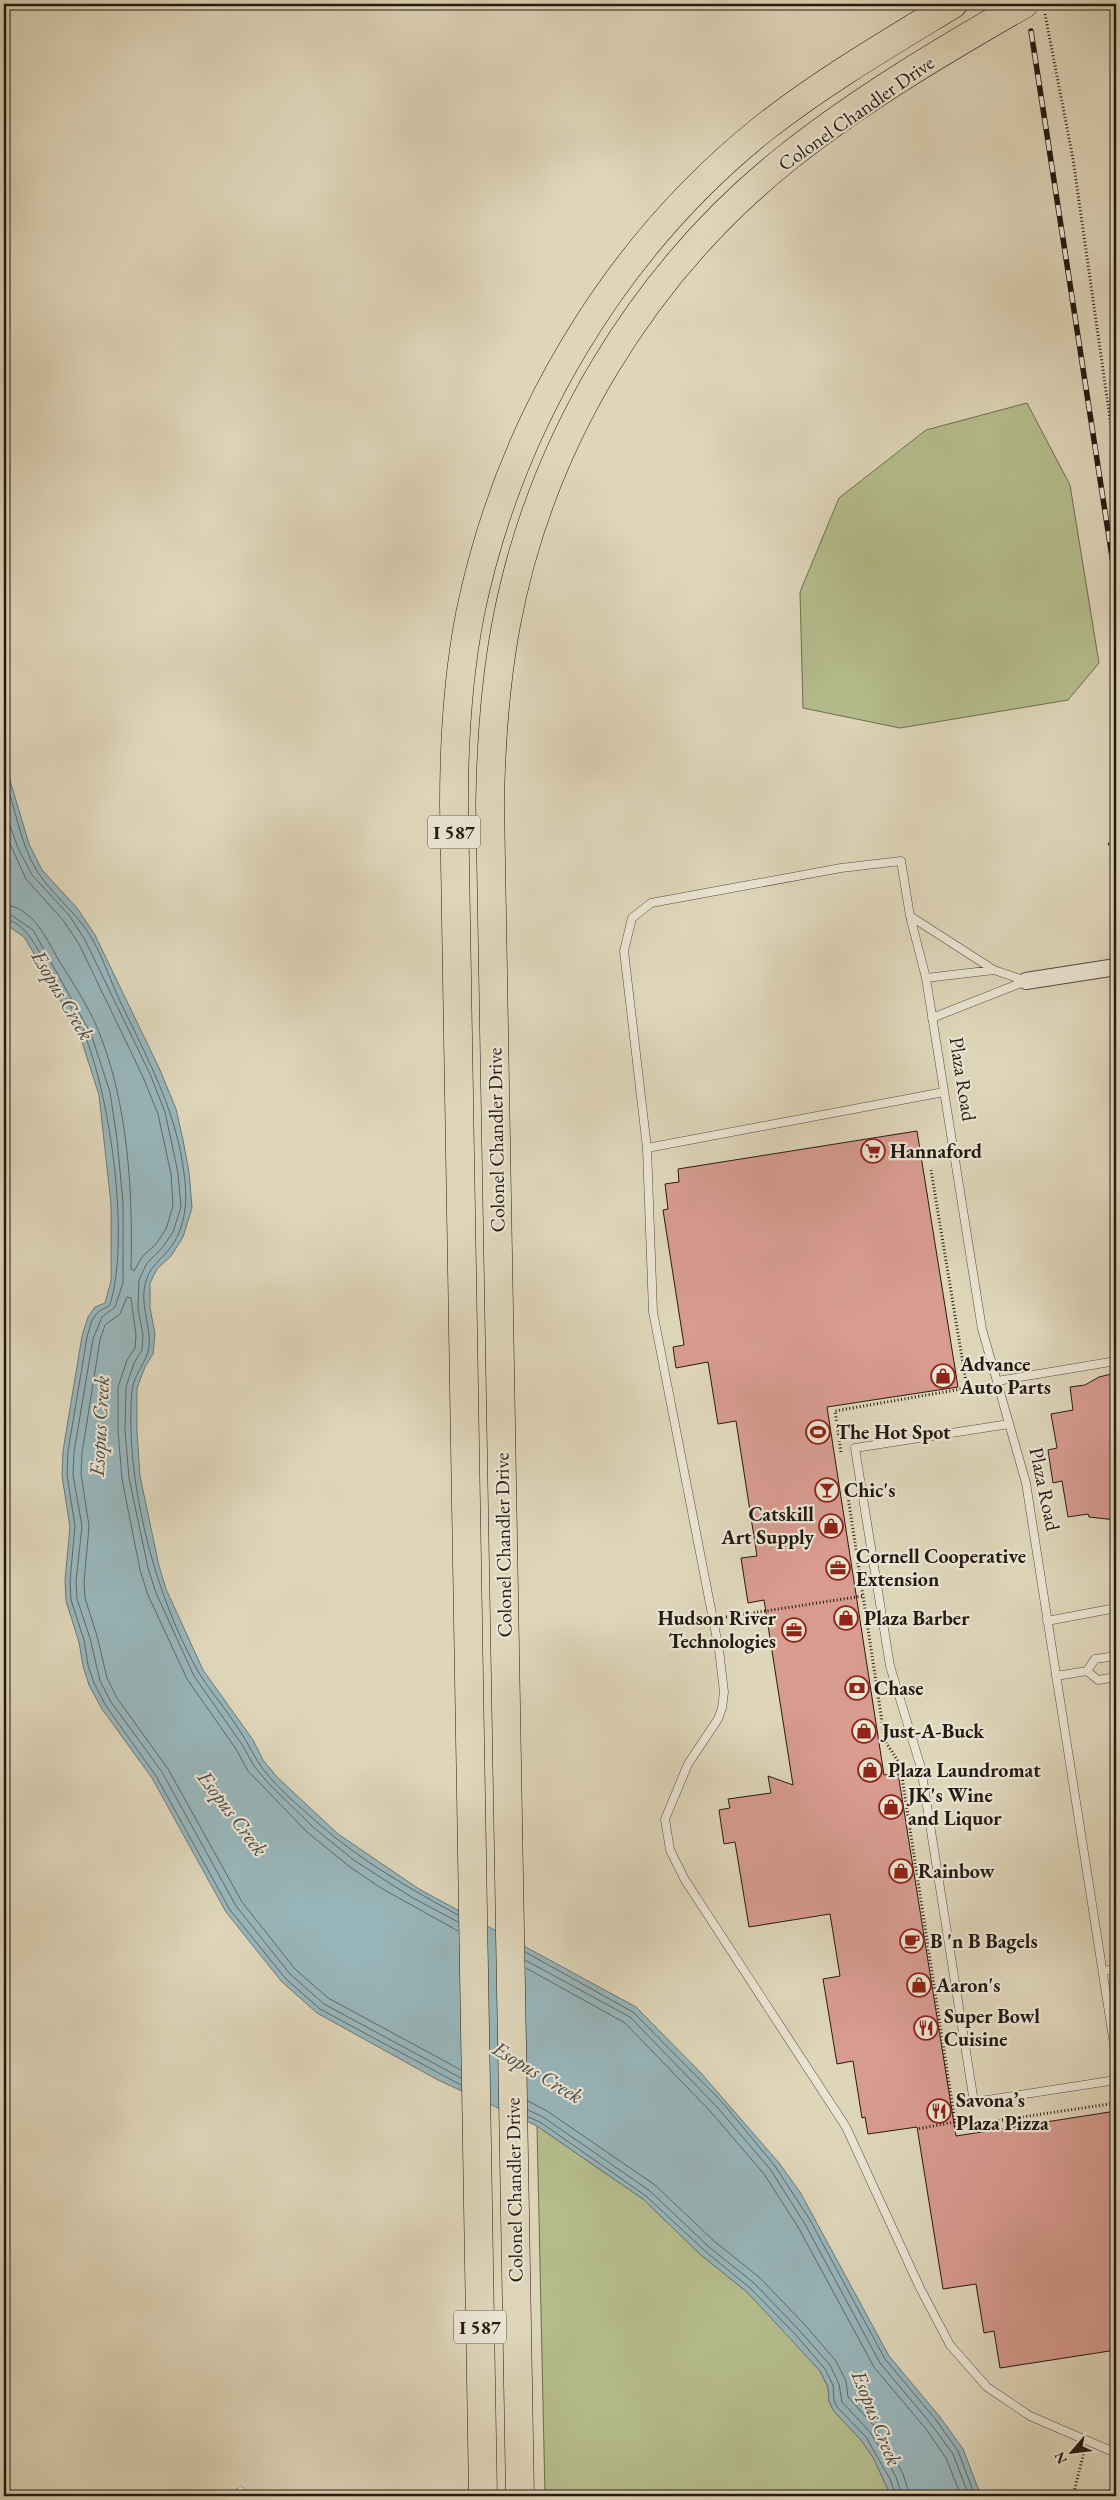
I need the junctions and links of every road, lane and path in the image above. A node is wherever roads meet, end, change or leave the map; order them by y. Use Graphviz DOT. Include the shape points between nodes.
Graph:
graph roads {
  1 [pos="953,4"];
  2 [pos="1034,8"];
  3 [pos="1116,461"];
  4 [pos="1108,844"];
  5 [pos="1116,844"];
  6 [pos="910,916"];
  7 [pos="1116,967"];
  8 [pos="994,970"];
  9 [pos="926,978"];
  10 [pos="1026,981"];
  11 [pos="932,1018"];
  12 [pos="944,1092"];
  13 [pos="647,1148"];
  14 [pos="931,1170"];
  15 [pos="1116,1361"];
  16 [pos="996,1381"];
  17 [pos="1009,1424"];
  18 [pos="842,1460"];
  19 [pos="846,1489"];
  20 [pos="863,1596"];
  21 [pos="1116,1608"];
  22 [pos="713,1619"];
  23 [pos="1047,1621"];
  24 [pos="1116,1656"];
  25 [pos="1087,1671"];
  26 [pos="1056,1676"];
  27 [pos="1116,1677"];
  28 [pos="1116,1969"];
  29 [pos="1103,1971"];
  30 [pos="1112,2002"];
  31 [pos="1116,2057"];
  32 [pos="1116,2080"];
  33 [pos="1116,2103"];
  34 [pos="955,2122"];
  35 [pos="917,2128"];
  36 [pos="1087,2442"];
  37 [pos="1116,2453"];
  38 [pos="483,2496"];
  39 [pos="520,2496"];
  40 [pos="1073,2496"];
  1 -- 38 [label="highway, Colonel Chandler Drive / I 587" via="863,59 770,124 709,178 659,230 594,315 545,398 511,473 478,579 459,691 454,795"];
  2 -- 3 [label="path" via="1073,159"];
  2 -- 39 [label="highway, Colonel Chandler Drive / I 587" via="976,31 849,112 787,158 735,204 687,254 625,336 574,423 546,486 506,623 496,695 490,803"];
  4 -- 5 [label="path"];
  6 -- 8 [label="lane"];
  6 -- 9 [label="lane"];
  6 -- 13 [label="lane" via="901,861 841,868 651,903 632,918 624,951"];
  7 -- 10 [label="street, Plaza Road"];
  8 -- 9 [label="lane, Plaza Road"];
  8 -- 10 [label="lane, Plaza Road"];
  9 -- 11 [label="lane, Plaza Road"];
  10 -- 11 [label="lane, Plaza Road"];
  11 -- 12 [label="lane, Plaza Road"];
  12 -- 13 [label="lane"];
  12 -- 16 [label="lane, Plaza Road" via="982,1329"];
  13 -- 22 [label="lane" via="653,1312"];
  14 -- 18 [label="path" via="967,1388 835,1411"];
  15 -- 16 [label="lane"];
  16 -- 17 [label="lane, Plaza Road"];
  17 -- 23 [label="lane, Plaza Road" via="1026,1483"];
  17 -- 32 [label="lane" via="855,1448 890,1666 921,1768 974,2102"];
  19 -- 20 [label="path"];
  20 -- 22 [label="path"];
  20 -- 34 [label="path" via="885,1742 900,1764"];
  21 -- 23 [label="lane"];
  22 -- 36 [label="lane" via="724,1692 722,1708 688,1764 665,1819 670,1850 685,1880 846,2127 920,2288 950,2345 987,2387 1030,2416"];
  23 -- 26 [label="lane, Plaza Road"];
  24 -- 25 [label="lane" via="1095,1659"];
  25 -- 26 [label="lane"];
  25 -- 27 [label="lane" via="1098,1680"];
  26 -- 29 [label="lane, Plaza Road"];
  28 -- 29 [label="lane"];
  29 -- 30 [label="lane, Plaza Road"];
  30 -- 31 [label="lane, Plaza Road"];
  33 -- 34 [label="path" via="956,2126"];
  34 -- 35 [label="path"];
  36 -- 37 [label="lane"];
  36 -- 40 [label="path"];
}
